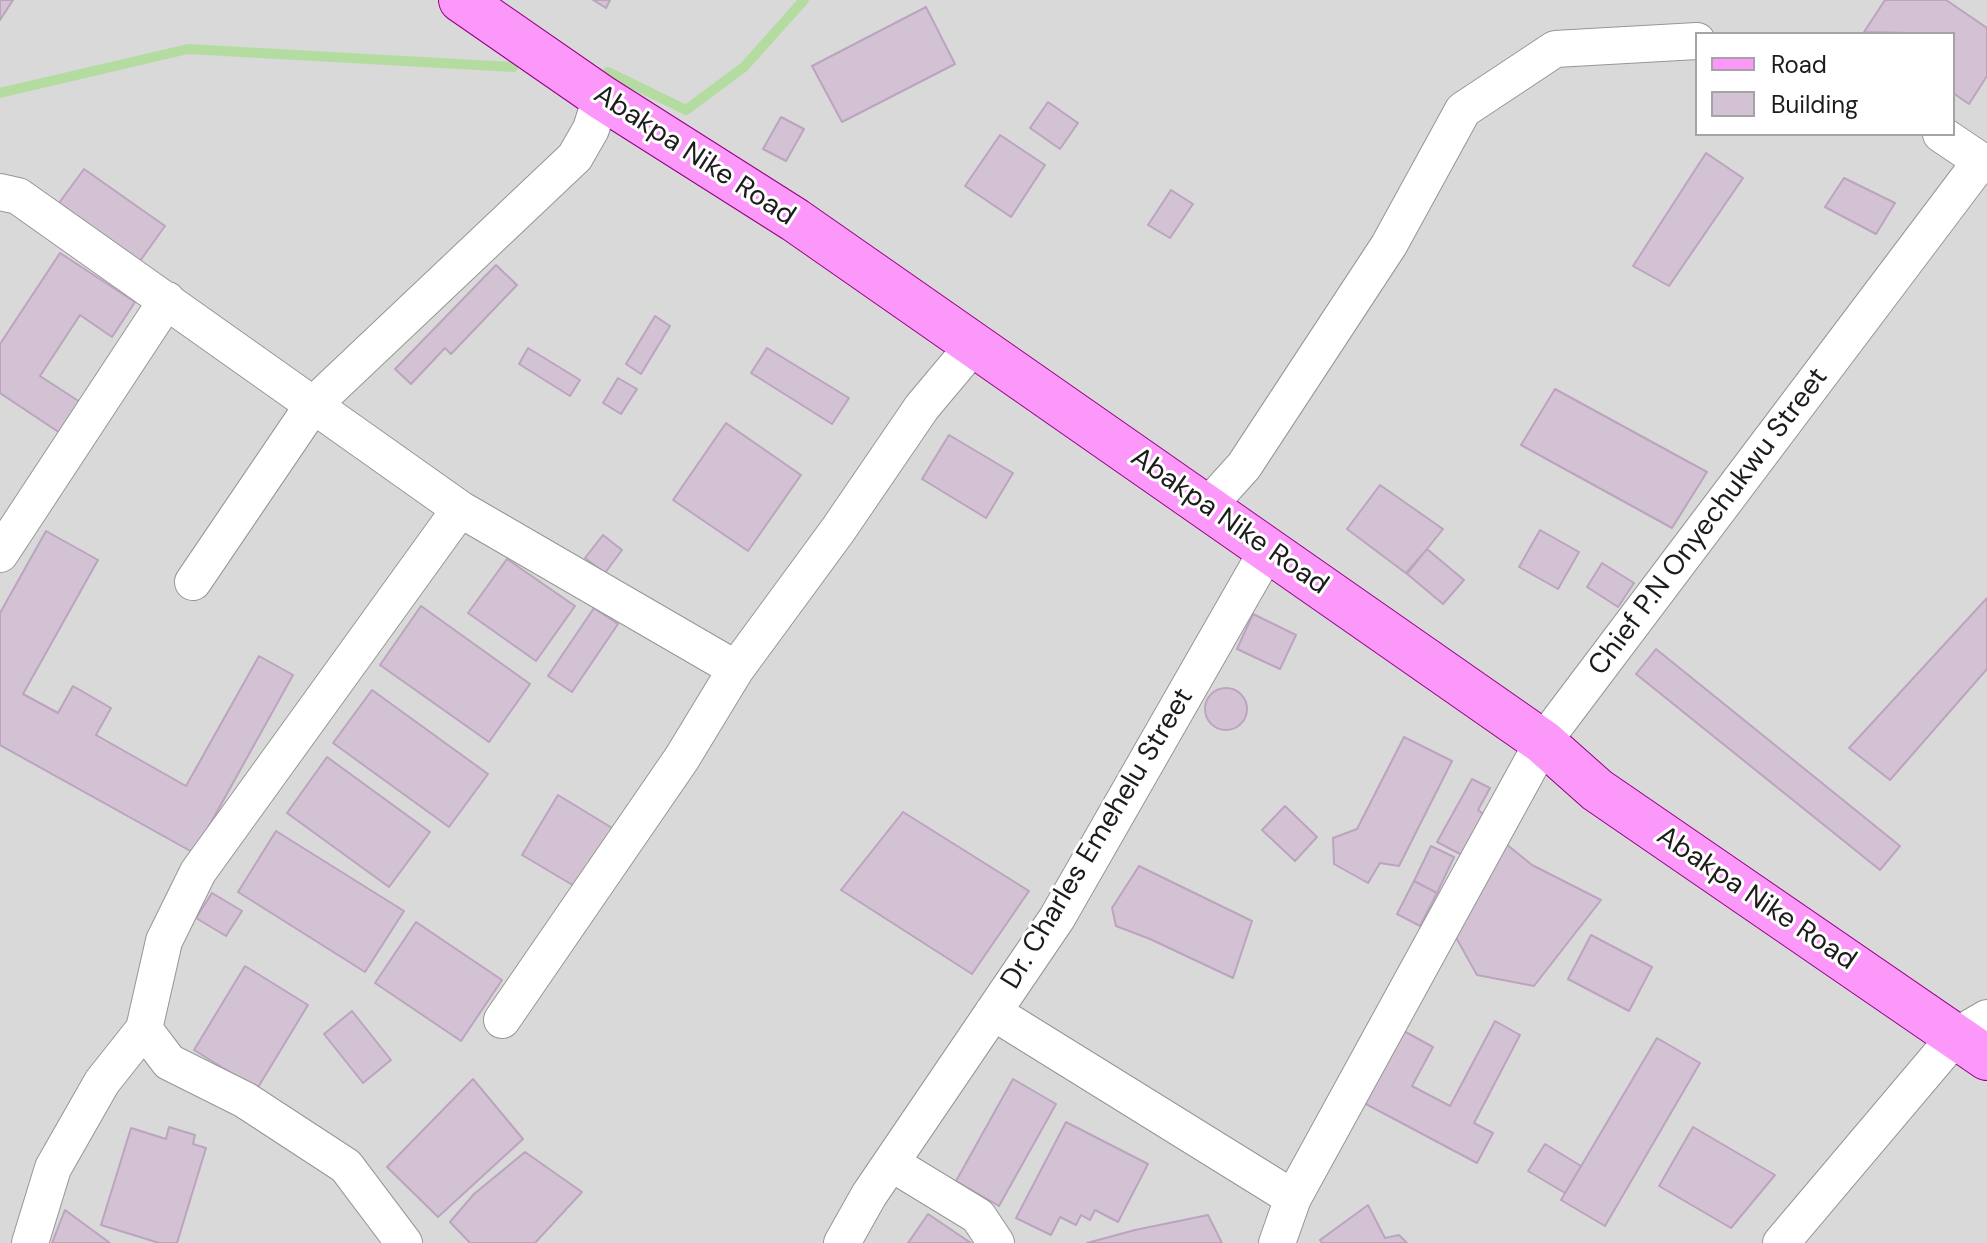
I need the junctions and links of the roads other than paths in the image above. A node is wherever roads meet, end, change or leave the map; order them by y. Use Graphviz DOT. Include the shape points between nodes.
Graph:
graph roads {
  1 [pos="461,0"];
  2 [pos="1695,41"];
  3 [pos="601,97"];
  4 [pos="1944,136"];
  5 [pos="0,192"];
  6 [pos="167,300"];
  7 [pos="974,345"];
  8 [pos="313,405"];
  9 [pos="1207,507"];
  10 [pos="460,509"];
  11 [pos="1267,551"];
  12 [pos="0,554"];
  13 [pos="193,582"];
  14 [pos="736,669"];
  15 [pos="1543,742"];
  16 [pos="993,1012"];
  17 [pos="502,1020"];
  18 [pos="144,1029"];
  19 [pos="1977,1037"];
  20 [pos="891,1163"];
  21 [pos="1293,1198"];
  22 [pos="30,1243"];
  23 [pos="404,1243"];
  24 [pos="842,1243"];
  25 [pos="996,1243"];
  26 [pos="1277,1243"];
  27 [pos="1781,1243"];
  1 -- 3 [label="main road, Abakpa Nike Road"];
  2 -- 9 [label="street" via="1555,49 1463,110 1389,245 1244,466"];
  3 -- 7 [label="main road, Abakpa Nike Road" via="795,220"];
  3 -- 8 [label="street" via="575,157"];
  4 -- 15 [label="street, Chief P.N Onyechukwu Street" via="1981,161"];
  5 -- 6 [label="street" via="18,196"];
  6 -- 8 [label="street"];
  6 -- 12 [label="street"];
  7 -- 9 [label="main road, Abakpa Nike Road"];
  7 -- 14 [label="street" via="922,407"];
  8 -- 10 [label="street"];
  8 -- 13 [label="street"];
  9 -- 11 [label="main road, Abakpa Nike Road"];
  10 -- 14 [label="street"];
  10 -- 18 [label="street" via="198,872 164,941"];
  11 -- 15 [label="main road, Abakpa Nike Road"];
  11 -- 16 [label="street, Dr. Charles Emehelu Street" via="1057,918"];
  14 -- 17 [label="street" via="682,758"];
  15 -- 19 [label="main road, Abakpa Nike Road" via="1597,790"];
  15 -- 21 [label="street, Chief P.N Onyechukwu Street"];
  16 -- 20 [label="street, Dr. Charles Emehelu Street"];
  16 -- 21 [label="street"];
  18 -- 22 [label="street" via="102,1082 53,1168"];
  18 -- 23 [label="street" via="169,1062 245,1100 346,1166"];
  19 -- 27 [label="street"];
  20 -- 24 [label="street, Dr. Charles Emehelu Street"];
  20 -- 25 [label="street" via="978,1216"];
  21 -- 26 [label="street, Chief P.N Onyechukwu Street"];
}
